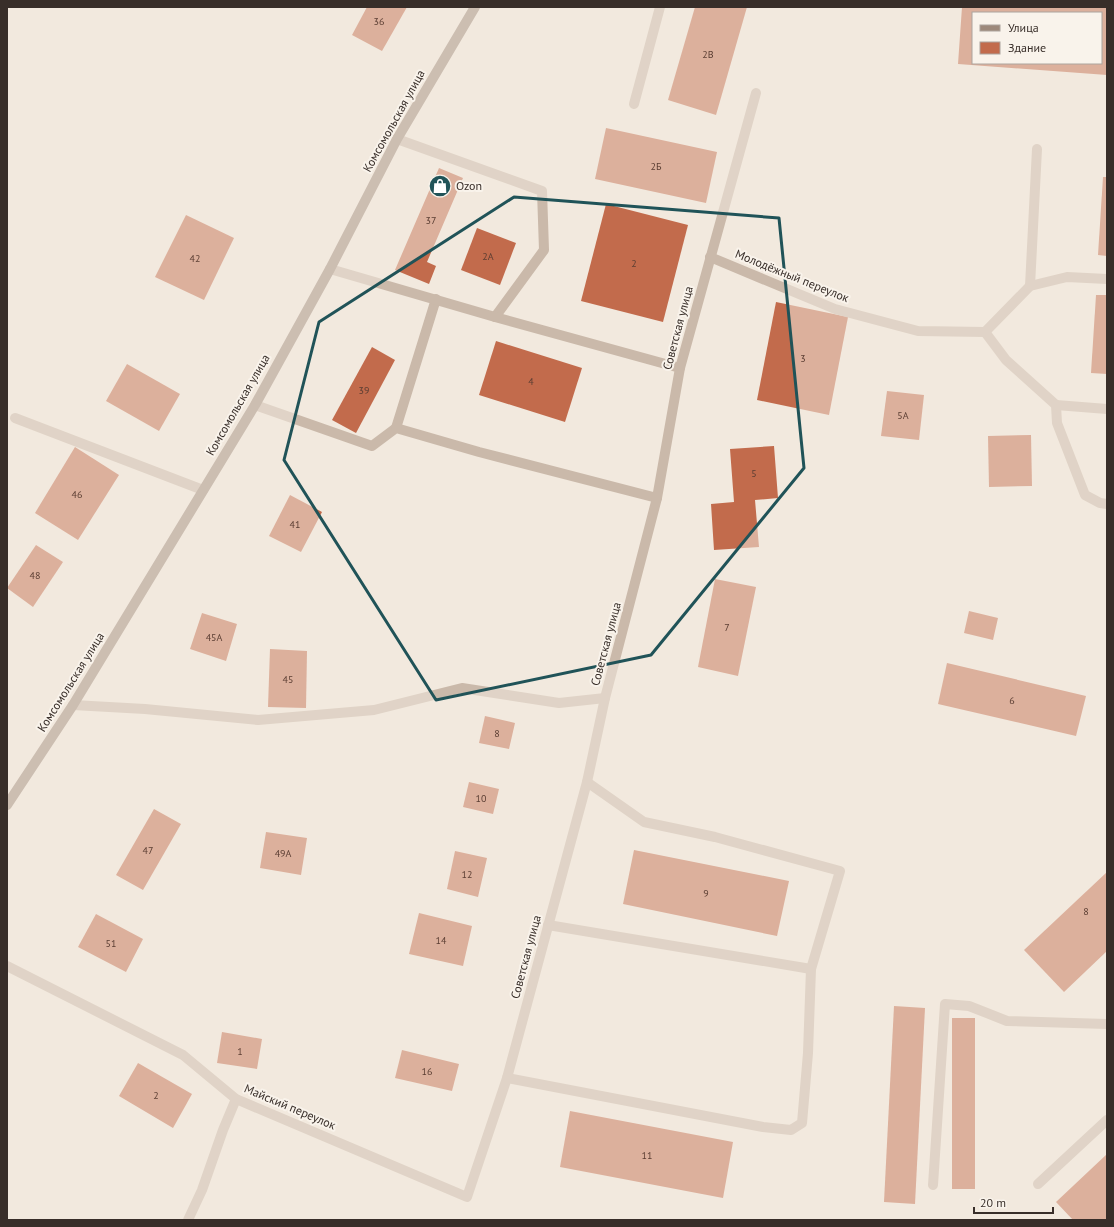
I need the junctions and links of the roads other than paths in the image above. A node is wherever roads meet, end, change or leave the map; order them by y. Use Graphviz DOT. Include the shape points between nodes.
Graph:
graph roads {
  1 [pos="474,7"];
  2 [pos="660,7"];
  3 [pos="756,94"];
  4 [pos="634,104"];
  5 [pos="397,140"];
  6 [pos="1037,149"];
  7 [pos="710,257"];
  8 [pos="330,269"];
  9 [pos="1107,279"];
  10 [pos="1030,286"];
  11 [pos="436,299"];
  12 [pos="495,317"];
  13 [pos="985,332"];
  14 [pos="680,368"];
  15 [pos="255,405"];
  16 [pos="1056,405"];
  17 [pos="1107,410"];
  18 [pos="15,418"];
  19 [pos="396,428"];
  20 [pos="203,490"];
  21 [pos="657,498"];
  22 [pos="1107,504"];
  23 [pos="605,698"];
  24 [pos="73,705"];
  25 [pos="587,782"];
  26 [pos="7,805"];
  27 [pos="548,925"];
  28 [pos="7,966"];
  29 [pos="811,969"];
  30 [pos="1107,1024"];
  31 [pos="507,1078"];
  32 [pos="236,1099"];
  33 [pos="1107,1120"];
  34 [pos="1038,1184"];
  35 [pos="934,1185"];
  36 [pos="467,1197"];
  37 [pos="188,1220"];
  1 -- 5 [label="street, Комсомольская улица"];
  2 -- 4 [label="street"];
  3 -- 7 [label="street, Советская улица"];
  5 -- 8 [label="street, Комсомольская улица"];
  5 -- 12 [label="street" via="542,191 544,250"];
  6 -- 10 [label="street"];
  7 -- 13 [label="street, Молодёжный переулок" via="835,309 918,331"];
  7 -- 14 [label="street, Советская улица"];
  8 -- 11 [label="street"];
  8 -- 15 [label="street, Комсомольская улица"];
  9 -- 10 [label="street" via="1067,276"];
  10 -- 13 [label="street"];
  11 -- 12 [label="street"];
  11 -- 19 [label="street"];
  12 -- 14 [label="street"];
  13 -- 16 [label="street" via="1006,360"];
  14 -- 21 [label="street, Советская улица"];
  15 -- 19 [label="street" via="372,446"];
  15 -- 20 [label="street, Комсомольская улица"];
  16 -- 17 [label="street"];
  16 -- 22 [label="street" via="1057,423 1085,495"];
  18 -- 20 [label="street"];
  19 -- 21 [label="street"];
  20 -- 24 [label="street, Комсомольская улица"];
  21 -- 23 [label="street, Советская улица"];
  23 -- 24 [label="street" via="559,703 462,688 374,710 258,720"];
  23 -- 25 [label="street, Советская улица"];
  24 -- 26 [label="street, Комсомольская улица"];
  25 -- 27 [label="street, Советская улица"];
  25 -- 29 [label="street" via="644,822 715,837 840,871"];
  27 -- 29 [label="street"];
  27 -- 31 [label="street, Советская улица"];
  28 -- 32 [label="street, Майский переулок" via="183,1055"];
  29 -- 31 [label="street" via="802,1123 791,1130 763,1128"];
  30 -- 35 [label="street" via="1007,1021 969,1006 945,1004"];
  31 -- 36 [label="street, Советская улица"];
  32 -- 36 [label="street, Майский переулок"];
  32 -- 37 [label="street"];
  33 -- 34 [label="street"];
}
